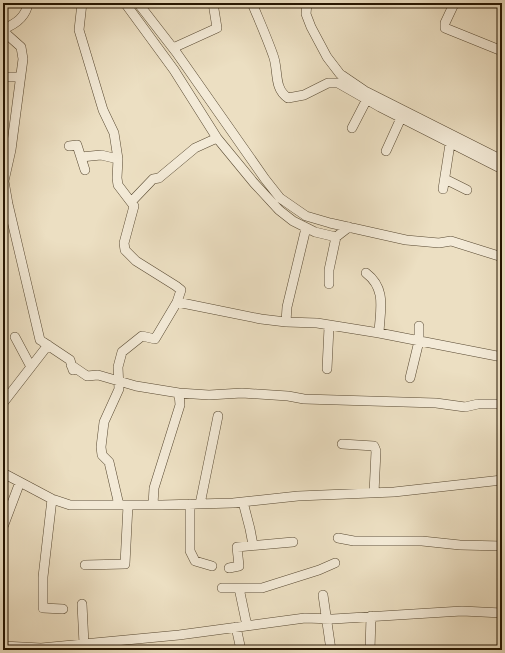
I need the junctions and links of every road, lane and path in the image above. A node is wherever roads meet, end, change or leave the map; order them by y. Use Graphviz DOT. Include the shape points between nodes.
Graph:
graph roads {
  1 [pos="28,3"];
  2 [pos="82,3"];
  3 [pos="125,3"];
  4 [pos="138,3"];
  5 [pos="212,3"];
  6 [pos="252,3"];
  7 [pos="307,3"];
  8 [pos="452,3"];
  9 [pos="3,30"];
  10 [pos="173,48"];
  11 [pos="502,51"];
  12 [pos="3,77"];
  13 [pos="20,77"];
  14 [pos="367,99"];
  15 [pos="401,118"];
  16 [pos="352,128"];
  17 [pos="217,138"];
  18 [pos="450,144"];
  19 [pos="68,146"];
  20 [pos="386,151"];
  21 [pos="81,157"];
  22 [pos="118,159"];
  23 [pos="502,160"];
  24 [pos="502,169"];
  25 [pos="85,170"];
  26 [pos="445,179"];
  27 [pos="442,189"];
  28 [pos="467,190"];
  29 [pos="132,201"];
  30 [pos="350,227"];
  31 [pos="306,228"];
  32 [pos="336,237"];
  33 [pos="502,257"];
  34 [pos="366,273"];
  35 [pos="329,284"];
  36 [pos="177,302"];
  37 [pos="286,322"];
  38 [pos="419,326"];
  39 [pos="329,327"];
  40 [pos="379,333"];
  41 [pos="15,337"];
  42 [pos="41,341"];
  43 [pos="419,341"];
  44 [pos="502,357"];
  45 [pos="31,367"];
  46 [pos="328,369"];
  47 [pos="410,378"];
  48 [pos="118,381"];
  49 [pos="179,393"];
  50 [pos="3,403"];
  51 [pos="502,404"];
  52 [pos="218,416"];
  53 [pos="342,444"];
  54 [pos="3,473"];
  55 [pos="502,480"];
  56 [pos="20,482"];
  57 [pos="374,493"];
  58 [pos="52,499"];
  59 [pos="243,502"];
  60 [pos="190,504"];
  61 [pos="200,504"];
  62 [pos="124,505"];
  63 [pos="153,505"];
  64 [pos="3,527"];
  65 [pos="338,538"];
  66 [pos="293,542"];
  67 [pos="253,545"];
  68 [pos="502,546"];
  69 [pos="335,563"];
  70 [pos="85,565"];
  71 [pos="212,566"];
  72 [pos="229,568"];
  73 [pos="222,588"];
  74 [pos="239,588"];
  75 [pos="323,595"];
  76 [pos="82,604"];
  77 [pos="63,609"];
  78 [pos="502,613"];
  79 [pos="371,616"];
  80 [pos="327,618"];
  81 [pos="247,626"];
  82 [pos="236,627"];
  83 [pos="84,644"];
  84 [pos="3,646"];
  85 [pos="241,650"];
  86 [pos="331,650"];
  87 [pos="370,650"];
  1 -- 9 [label="street" via="27,11 21,18"];
  2 -- 22 [label="street" via="79,30 103,110 114,133"];
  3 -- 17 [label="street" via="174,70"];
  4 -- 10 [label="street"];
  5 -- 10 [label="street" via="217,28"];
  6 -- 14 [label="street" via="274,56 277,78 283,94 293,98 328,83 338,83"];
  7 -- 23 [label="street" via="306,14 311,28 340,74 365,91"];
  8 -- 11 [label="street" via="445,28"];
  9 -- 13 [label="street" via="21,48 23,59"];
  10 -- 30 [label="street" via="280,198 306,216"];
  12 -- 13 [label="street"];
  13 -- 42 [label="street" via="11,150 4,181"];
  14 -- 15 [label="street"];
  14 -- 16 [label="street"];
  15 -- 18 [label="street"];
  15 -- 20 [label="street"];
  17 -- 29 [label="street" via="195,148 159,178 153,179"];
  17 -- 31 [label="street" via="279,210"];
  18 -- 24 [label="street"];
  18 -- 26 [label="street"];
  19 -- 21 [label="street" via="77,145"];
  21 -- 22 [label="street" via="101,155"];
  21 -- 25 [label="street"];
  22 -- 29 [label="street" via="118,185"];
  26 -- 27 [label="street"];
  26 -- 28 [label="street"];
  29 -- 36 [label="street" via="134,206 124,243 125,250 136,261 181,290"];
  30 -- 32 [label="street"];
  30 -- 33 [label="street" via="406,240 439,243 451,241"];
  31 -- 32 [label="street"];
  31 -- 37 [label="street" via="287,307"];
  32 -- 35 [label="street" via="329,270"];
  34 -- 40 [label="street" via="379,286 381,295"];
  36 -- 37 [label="street"];
  36 -- 48 [label="street" via="155,338 142,336 122,352"];
  37 -- 39 [label="street" via="317,323"];
  38 -- 43 [label="street"];
  39 -- 40 [label="street"];
  39 -- 46 [label="street"];
  40 -- 43 [label="street"];
  41 -- 45 [label="street"];
  42 -- 45 [label="street"];
  42 -- 48 [label="street" via="70,360 72,368 87,376 98,375"];
  43 -- 44 [label="street"];
  43 -- 47 [label="street"];
  45 -- 50 [label="street"];
  48 -- 49 [label="street"];
  48 -- 62 [label="street" via="120,389 104,422 101,447 102,455 109,462"];
  49 -- 51 [label="street" via="242,393 304,399 436,403 465,407"];
  49 -- 63 [label="street" via="180,405 154,488"];
  52 -- 61 [label="street"];
  53 -- 57 [label="street" via="374,446"];
  54 -- 56 [label="street"];
  55 -- 57 [label="street"];
  56 -- 58 [label="street"];
  56 -- 64 [label="street"];
  57 -- 59 [label="street" via="298,496"];
  58 -- 62 [label="street" via="70,505"];
  58 -- 77 [label="street" via="43,577 43,608"];
  59 -- 61 [label="street"];
  59 -- 67 [label="street"];
  60 -- 61 [label="street"];
  60 -- 63 [label="street"];
  60 -- 71 [label="street" via="190,551 196,561"];
  62 -- 63 [label="street"];
  62 -- 70 [label="street" via="126,564"];
  65 -- 68 [label="street" via="354,541 422,541"];
  66 -- 67 [label="street"];
  67 -- 72 [label="street" via="237,547 239,566"];
  69 -- 74 [label="street" via="262,588"];
  73 -- 74 [label="street"];
  74 -- 81 [label="street"];
  75 -- 80 [label="street"];
  76 -- 83 [label="street"];
  78 -- 79 [label="street" via="462,611"];
  79 -- 80 [label="street"];
  79 -- 87 [label="street"];
  80 -- 81 [label="street" via="305,618"];
  80 -- 86 [label="street"];
  81 -- 82 [label="street"];
  82 -- 83 [label="street"];
  82 -- 85 [label="street"];
  83 -- 84 [label="street" via="41,648"];
}
